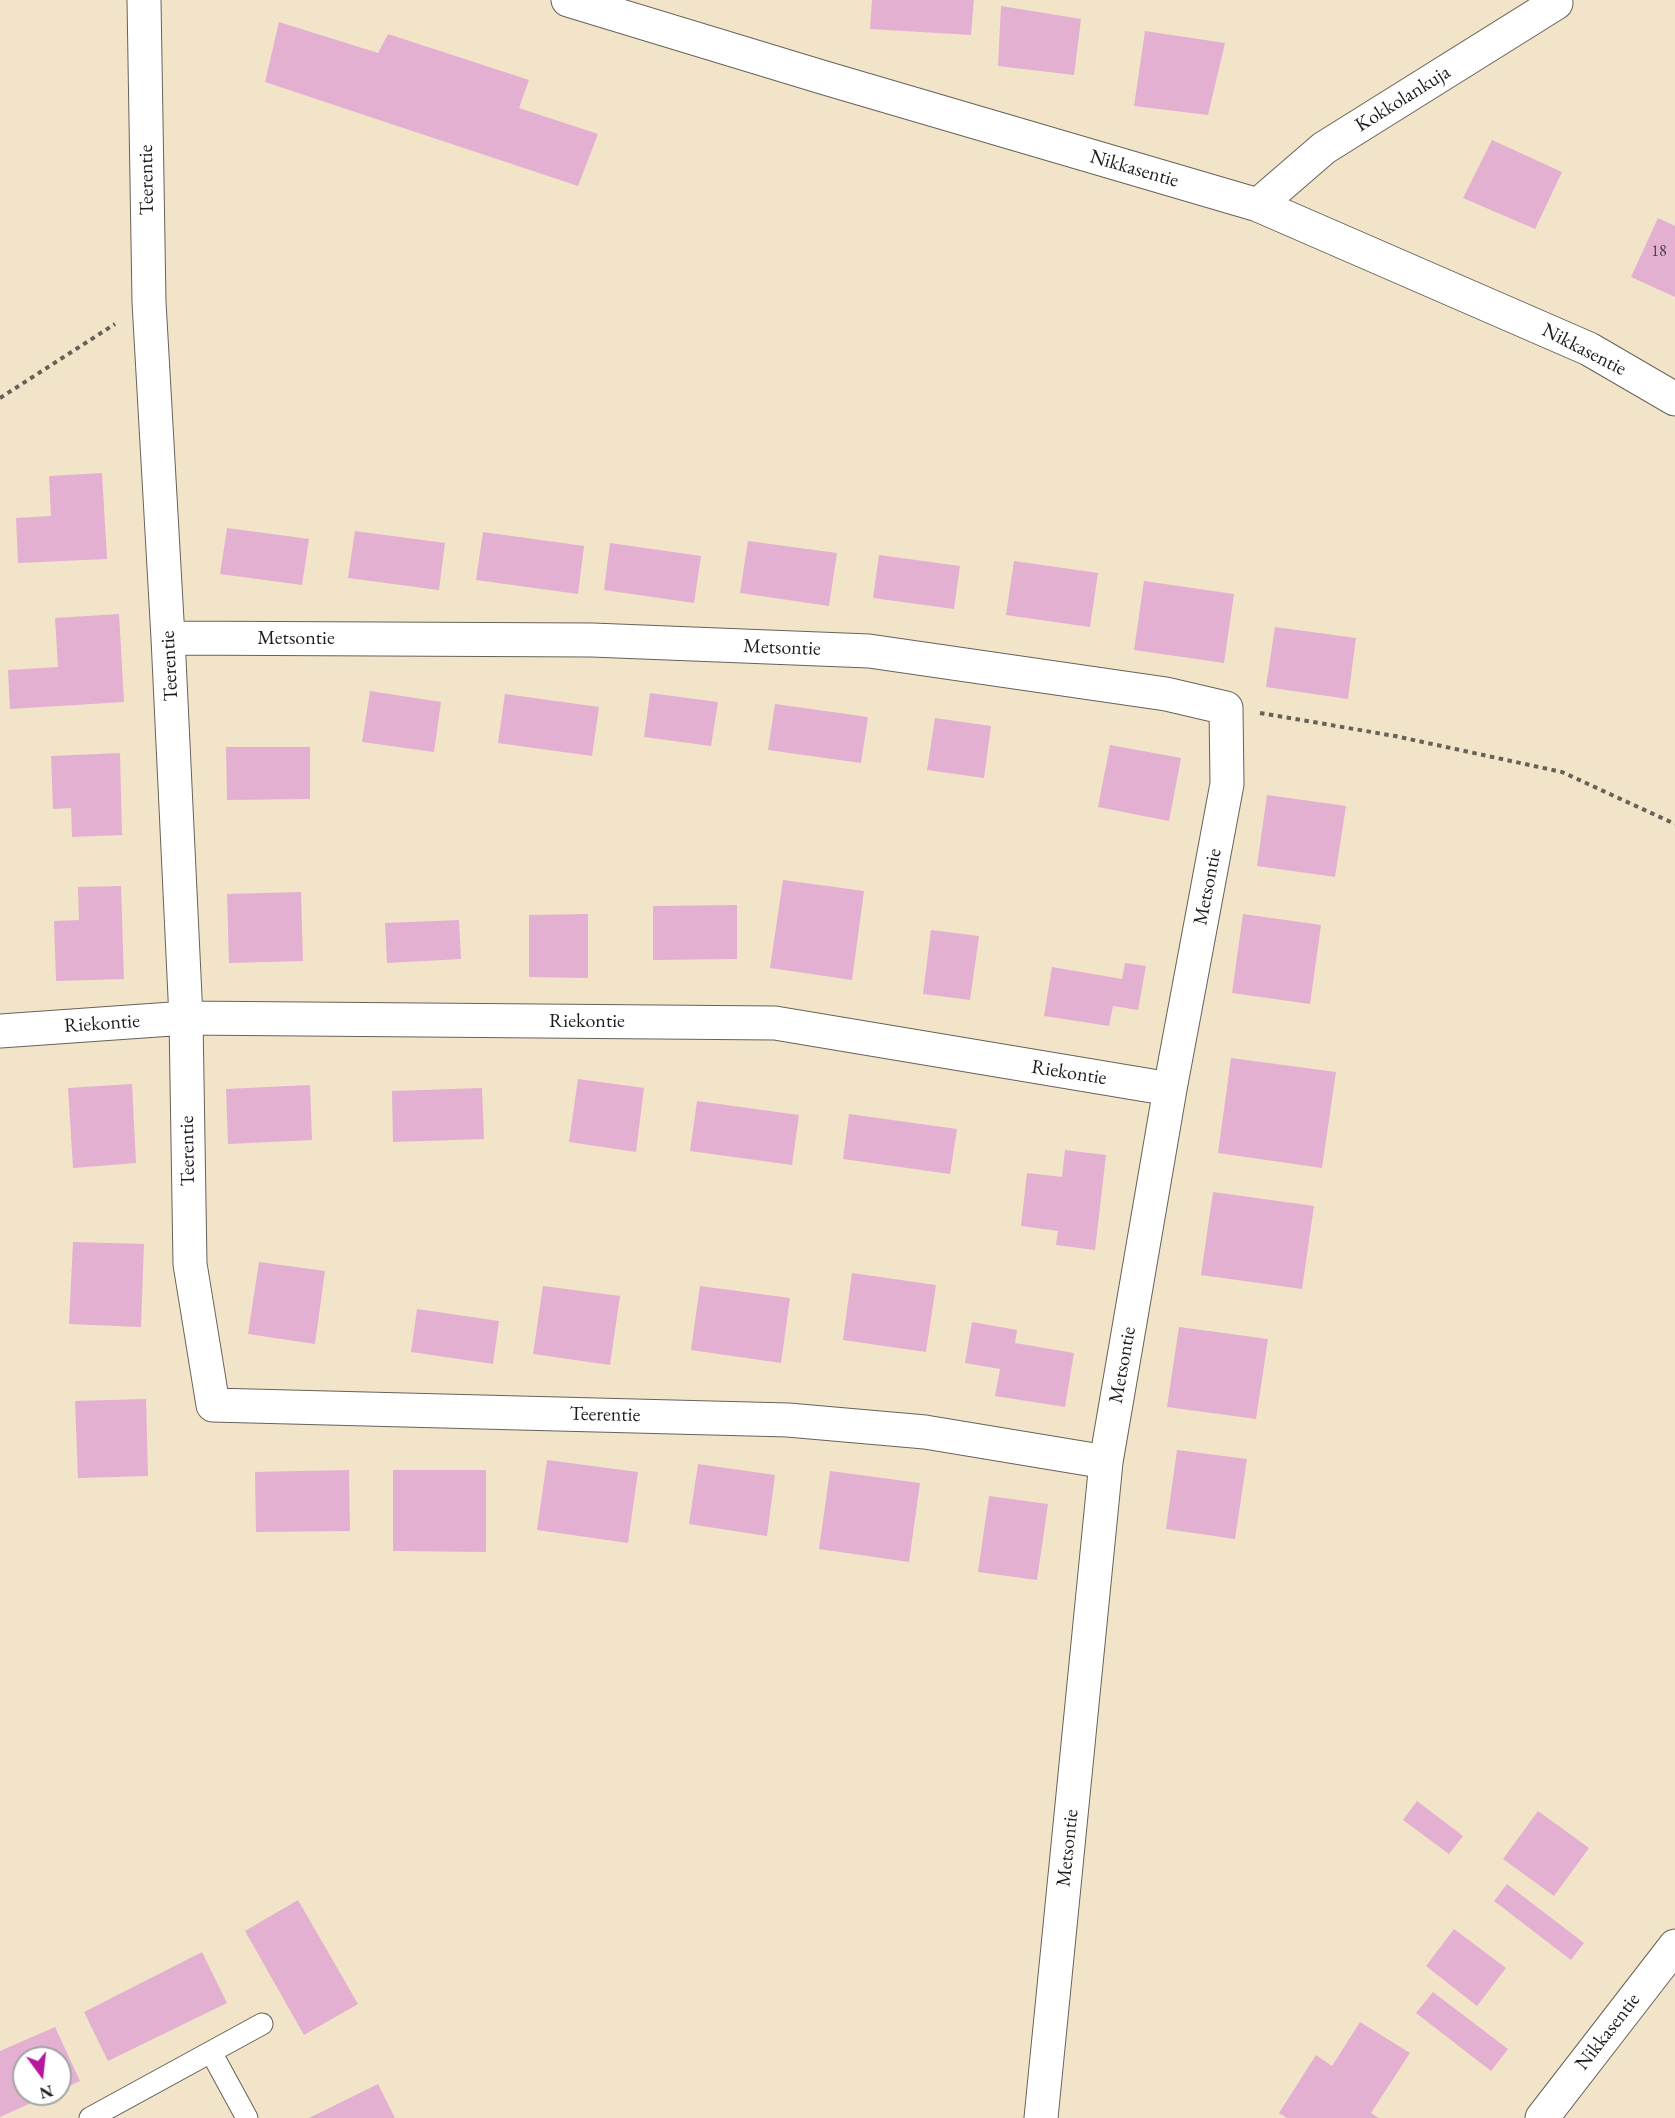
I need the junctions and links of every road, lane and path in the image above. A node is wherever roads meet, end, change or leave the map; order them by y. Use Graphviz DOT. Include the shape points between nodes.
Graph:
graph roads {
  1 [pos="144,0"];
  2 [pos="568,0"];
  3 [pos="1556,3"];
  4 [pos="1258,205"];
  5 [pos="149,302"];
  6 [pos="0,398"];
  7 [pos="1675,399"];
  8 [pos="168,638"];
  9 [pos="1227,708"];
  10 [pos="1675,824"];
  11 [pos="186,1018"];
  12 [pos="0,1031"];
  13 [pos="1170,1089"];
  14 [pos="1106,1462"];
  15 [pos="1675,1946"];
  16 [pos="262,2024"];
  17 [pos="211,2052"];
  18 [pos="90,2118"];
  19 [pos="248,2118"];
  20 [pos="1041,2118"];
  21 [pos="1542,2118"];
  1 -- 5 [label="street, Teerentie"];
  2 -- 4 [label="street, Nikkasentie"];
  3 -- 4 [label="street, Kokkolankuja" via="1324,148"];
  4 -- 7 [label="street, Nikkasentie" via="1589,349"];
  5 -- 6 [label="path"];
  5 -- 8 [label="street, Teerentie"];
  8 -- 9 [label="street, Metsontie" via="592,640 869,651 1166,694"];
  8 -- 11 [label="street, Teerentie"];
  9 -- 10 [label="path" via="1395,736 1562,772"];
  9 -- 13 [label="street, Metsontie" via="1227,784"];
  11 -- 12 [label="street, Riekontie"];
  11 -- 13 [label="street, Riekontie" via="775,1023"];
  11 -- 14 [label="street, Teerentie" via="190,1264 213,1405 788,1420 925,1432"];
  13 -- 14 [label="street, Metsontie"];
  14 -- 20 [label="street, Metsontie"];
  15 -- 21 [label="street, Nikkasentie"];
  16 -- 17 [label="lane"];
  17 -- 18 [label="lane"];
  17 -- 19 [label="lane"];
}
